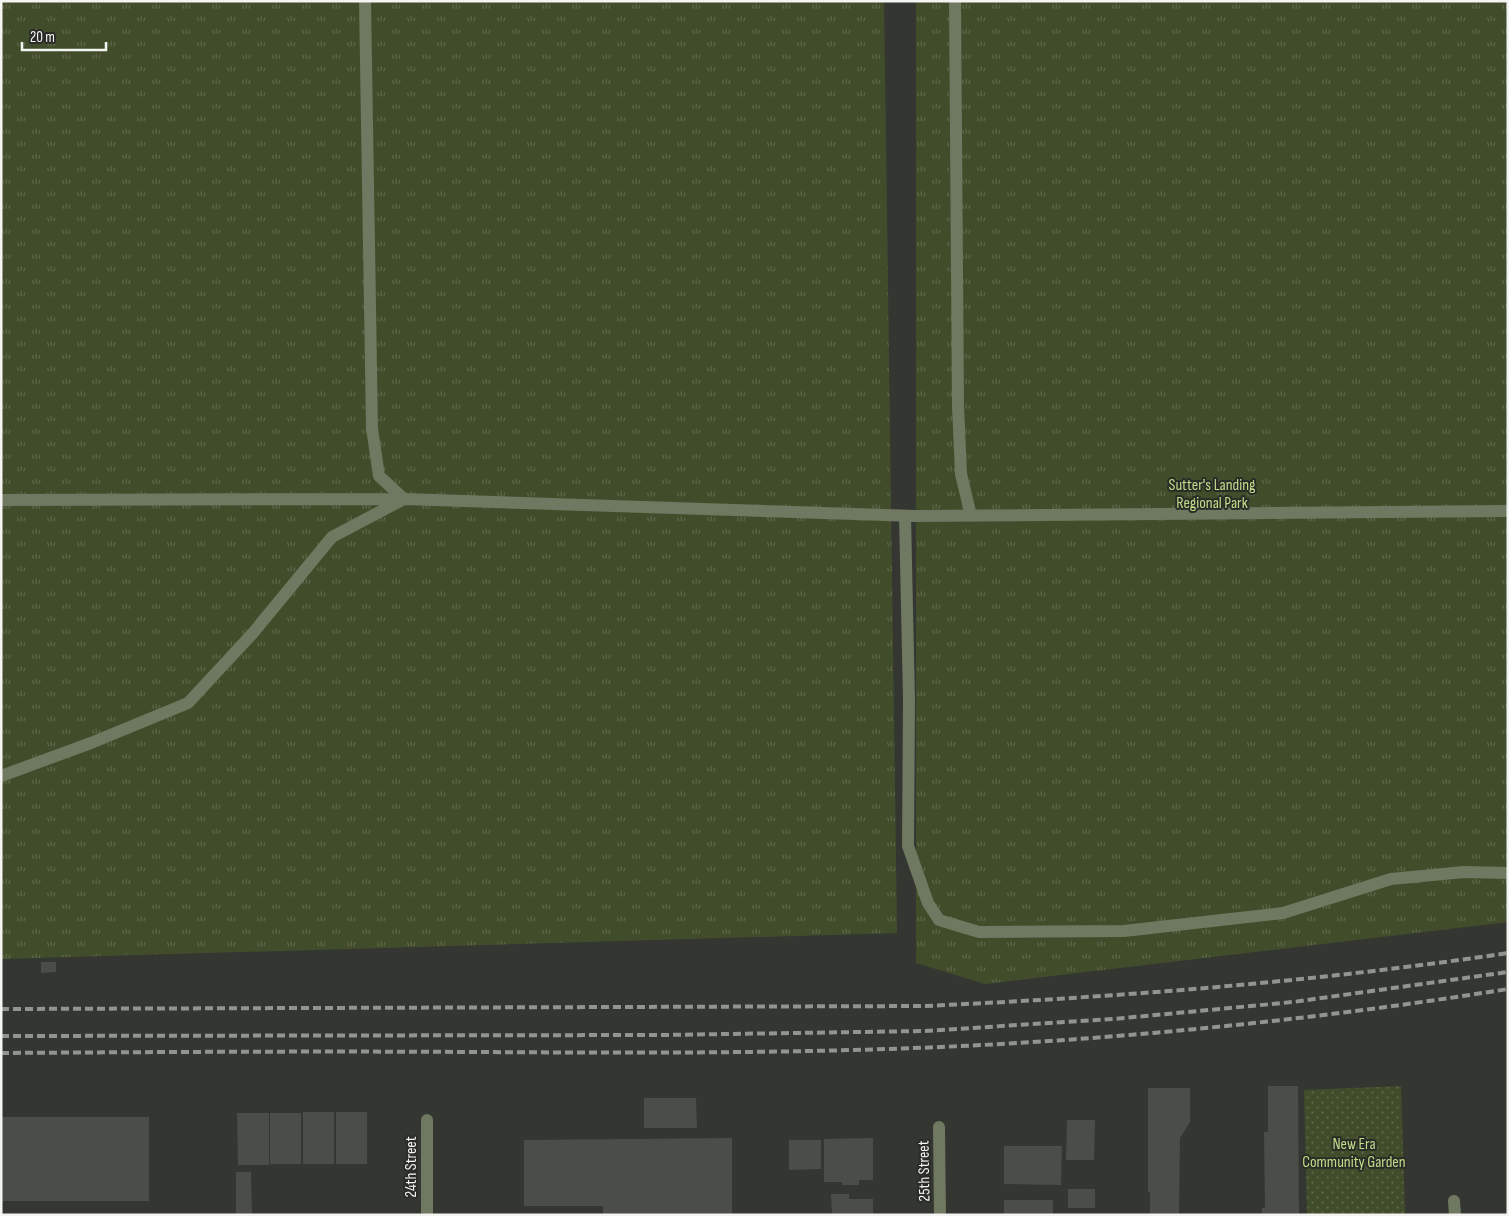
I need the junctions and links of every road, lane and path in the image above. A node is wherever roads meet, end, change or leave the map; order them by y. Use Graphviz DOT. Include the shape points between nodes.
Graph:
graph roads {
  1 [pos="365,1"];
  2 [pos="955,1"];
  3 [pos="404,499"];
  4 [pos="1,500"];
  5 [pos="1508,511"];
  6 [pos="905,516"];
  7 [pos="971,516"];
  8 [pos="1,776"];
  9 [pos="1508,873"];
  10 [pos="426,1120"];
  11 [pos="939,1127"];
  12 [pos="1454,1201"];
  13 [pos="426,1215"];
  14 [pos="940,1215"];
  15 [pos="1454,1215"];
  1 -- 3 [label="street" via="372,428 379,476"];
  2 -- 7 [label="street" via="958,406 961,474"];
  3 -- 4 [label="street"];
  3 -- 6 [label="street"];
  3 -- 8 [label="street" via="332,537 253,632 188,703"];
  5 -- 7 [label="street"];
  6 -- 7 [label="street"];
  6 -- 9 [label="street" via="908,846 928,903 939,920 979,932 1124,931 1283,912 1391,879 1464,872"];
  10 -- 13 [label="street, 24th Street"];
  11 -- 14 [label="street, 25th Street"];
  12 -- 15 [label="street"];
}
